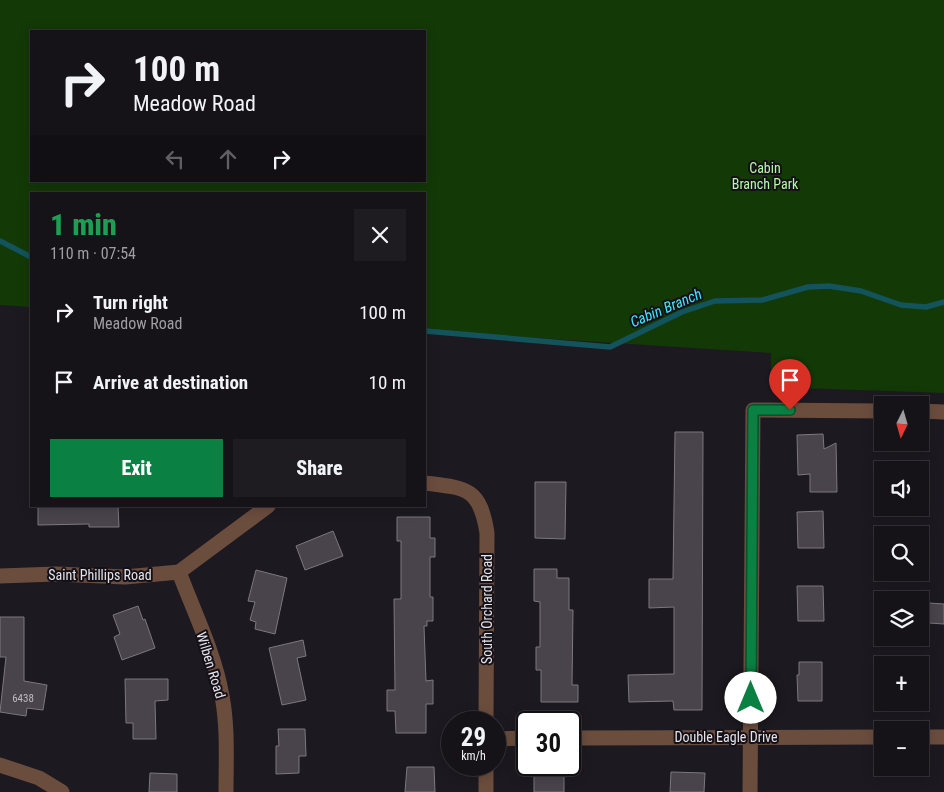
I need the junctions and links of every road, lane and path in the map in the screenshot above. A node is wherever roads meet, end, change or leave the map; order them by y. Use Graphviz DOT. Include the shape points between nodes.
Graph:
graph roads {
  1 [pos="874,411"];
  2 [pos="929,412"];
  3 [pos="944,412"];
  4 [pos="426,483"];
  5 [pos="267,507"];
  6 [pos="179,572"];
  7 [pos="0,576"];
  8 [pos="486,711"];
  9 [pos="751,737"];
  10 [pos="874,737"];
  11 [pos="929,737"];
  12 [pos="944,737"];
  13 [pos="581,738"];
  14 [pos="0,765"];
  15 [pos="486,776"];
  16 [pos="62,792"];
  17 [pos="226,792"];
  18 [pos="486,792"];
  19 [pos="750,792"];
  1 -- 9 [label="street" via="753,410"];
  2 -- 3 [label="street"];
  4 -- 8 [label="street, South Orchard Road" via="458,486 476,497 484,513 487,533"];
  5 -- 6 [label="street"];
  6 -- 7 [label="street, Saint Phillips Road" via="125,576"];
  6 -- 17 [label="street, Wilben Road" via="222,694 227,731"];
  9 -- 10 [label="street, Double Eagle Drive"];
  9 -- 13 [label="street, Double Eagle Drive"];
  9 -- 19 [label="street"];
  11 -- 12 [label="street"];
  14 -- 16 [label="street" via="39,778"];
  15 -- 18 [label="street"];
}
